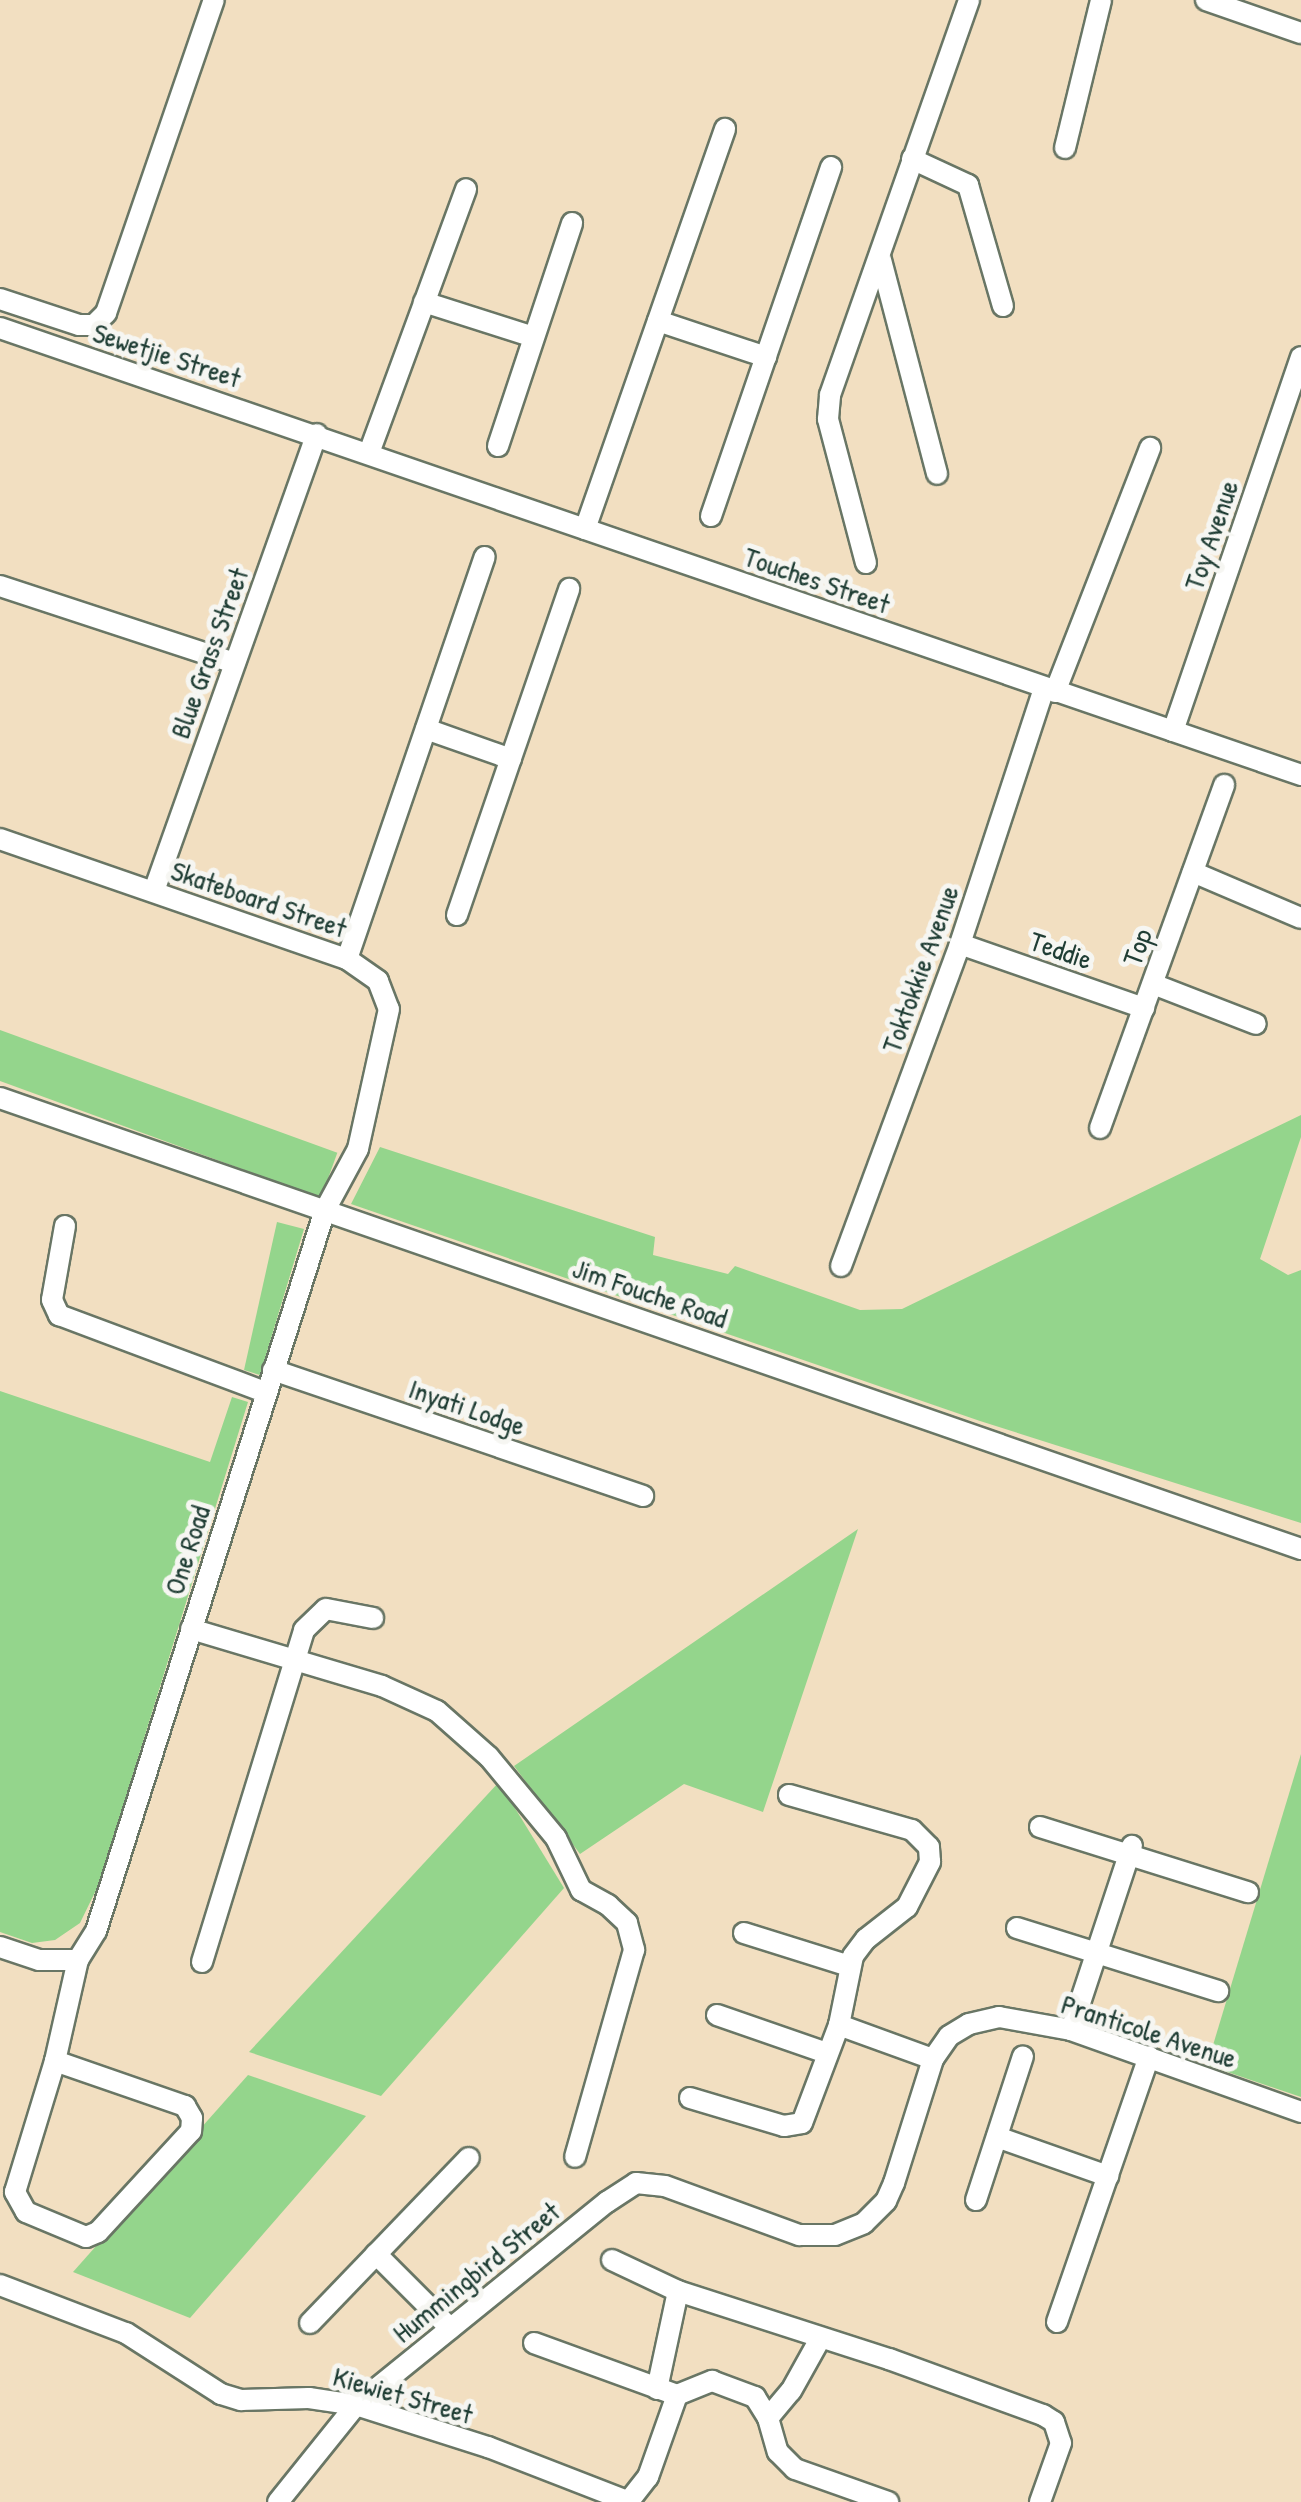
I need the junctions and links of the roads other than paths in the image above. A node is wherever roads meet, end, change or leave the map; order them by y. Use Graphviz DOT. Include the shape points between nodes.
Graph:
graph roads {
  1 [pos="214,0"];
  2 [pos="969,0"];
  3 [pos="1100,0"];
  4 [pos="1206,0"];
  5 [pos="1301,33"];
  6 [pos="725,130"];
  7 [pos="1064,148"];
  8 [pos="912,159"];
  9 [pos="832,168"];
  10 [pos="466,189"];
  11 [pos="572,223"];
  12 [pos="881,260"];
  13 [pos="0,299"];
  14 [pos="424,302"];
  15 [pos="1003,306"];
  16 [pos="658,322"];
  17 [pos="0,328"];
  18 [pos="534,337"];
  19 [pos="766,357"];
  20 [pos="1300,361"];
  21 [pos="317,434"];
  22 [pos="498,446"];
  23 [pos="1150,448"];
  24 [pos="369,453"];
  25 [pos="936,474"];
  26 [pos="711,516"];
  27 [pos="586,529"];
  28 [pos="484,557"];
  29 [pos="866,564"];
  30 [pos="0,586"];
  31 [pos="569,589"];
  32 [pos="234,663"];
  33 [pos="1050,690"];
  34 [pos="426,729"];
  35 [pos="1173,732"];
  36 [pos="511,759"];
  37 [pos="1301,775"];
  38 [pos="1224,785"];
  39 [pos="0,839"];
  40 [pos="1193,872"];
  41 [pos="154,892"];
  42 [pos="457,915"];
  43 [pos="1301,918"];
  44 [pos="960,944"];
  45 [pos="347,959"];
  46 [pos="1153,984"];
  47 [pos="1144,1008"];
  48 [pos="1256,1024"];
  49 [pos="0,1098"];
  50 [pos="1100,1128"];
  51 [pos="325,1210"];
  52 [pos="65,1226"];
  53 [pos="840,1266"];
  54 [pos="273,1370"];
  55 [pos="266,1392"];
  56 [pos="643,1496"];
  57 [pos="1295,1546"];
  58 [pos="372,1618"];
  59 [pos="190,1629"];
  60 [pos="296,1660"];
  61 [pos="788,1794"];
  62 [pos="1040,1827"];
  63 [pos="1131,1850"];
  64 [pos="1248,1892"];
  65 [pos="1018,1928"];
  66 [pos="744,1933"];
  67 [pos="0,1947"];
  68 [pos="1097,1954"];
  69 [pos="78,1960"];
  70 [pos="202,1962"];
  71 [pos="849,1966"];
  72 [pos="1218,1991"];
  73 [pos="717,2015"];
  74 [pos="839,2025"];
  75 [pos="1071,2030"];
  76 [pos="827,2053"];
  77 [pos="1023,2056"];
  78 [pos="1150,2057"];
  79 [pos="932,2059"];
  80 [pos="55,2061"];
  81 [pos="690,2098"];
  82 [pos="1301,2112"];
  83 [pos="997,2137"];
  84 [pos="575,2156"];
  85 [pos="469,2158"];
  86 [pos="1108,2176"];
  87 [pos="636,2183"];
  88 [pos="976,2200"];
  89 [pos="376,2254"];
  90 [pos="612,2260"];
  91 [pos="0,2285"];
  92 [pos="678,2291"];
  93 [pos="1057,2322"];
  94 [pos="310,2323"];
  95 [pos="450,2328"];
  96 [pos="820,2339"];
  97 [pos="534,2344"];
  98 [pos="667,2392"];
  99 [pos="356,2406"];
  100 [pos="768,2418"];
  101 [pos="278,2502"];
  102 [pos="630,2502"];
  103 [pos="888,2502"];
  104 [pos="1040,2502"];
  1 -- 13 [label="street" via="106,312 94,325 79,326"];
  2 -- 8 [label="street"];
  3 -- 7 [label="street"];
  4 -- 5 [label="street"];
  6 -- 16 [label="street"];
  8 -- 12 [label="street"];
  8 -- 15 [label="street" via="968,185"];
  9 -- 19 [label="street"];
  10 -- 14 [label="street"];
  11 -- 18 [label="street"];
  12 -- 25 [label="street"];
  12 -- 29 [label="street" via="828,408"];
  14 -- 18 [label="street"];
  14 -- 24 [label="street"];
  16 -- 19 [label="street"];
  16 -- 27 [label="street"];
  17 -- 21 [label="street, Sewetjie Street"];
  18 -- 22 [label="street"];
  19 -- 26 [label="street"];
  20 -- 35 [label="street, Toy Avenue"];
  21 -- 24 [label="street, Touches Street"];
  21 -- 32 [label="street, Blue Grass Street"];
  23 -- 33 [label="street, Toktokkie Avenue"];
  24 -- 27 [label="street, Touches Street"];
  27 -- 33 [label="street, Touches Street"];
  28 -- 34 [label="street"];
  30 -- 32 [label="street"];
  31 -- 36 [label="street"];
  32 -- 41 [label="street, Blue Grass Street"];
  33 -- 35 [label="street, Touches Street"];
  33 -- 44 [label="street, Toktokkie Avenue"];
  34 -- 36 [label="street"];
  34 -- 45 [label="street"];
  35 -- 37 [label="street, Touches Street"];
  36 -- 42 [label="street"];
  38 -- 40 [label="street, Top"];
  39 -- 41 [label="street, Skateboard Street"];
  40 -- 43 [label="street"];
  40 -- 46 [label="street, Top"];
  41 -- 45 [label="street, Skateboard Street"];
  44 -- 47 [label="street, Teddie"];
  44 -- 53 [label="street, Toktokkie Avenue"];
  45 -- 51 [label="street, Skateboard Street" via="378,981 389,1009 358,1149"];
  46 -- 47 [label="street, Top"];
  46 -- 48 [label="street"];
  47 -- 50 [label="street, Top"];
  49 -- 51 [label="street, Jim Fouche Road"];
  51 -- 54 [label="street, One Road"];
  51 -- 57 [label="street, Jim Fouche Road"];
  52 -- 55 [label="street" via="52,1300 59,1315"];
  54 -- 55 [label="street, One Road"];
  54 -- 56 [label="street, Inyati Lodge"];
  55 -- 59 [label="street, One Road"];
  58 -- 60 [label="street" via="326,1609 304,1630"];
  59 -- 60 [label="street"];
  59 -- 69 [label="street, One Road" via="104,1908"];
  60 -- 70 [label="street"];
  60 -- 84 [label="street" via="437,1711 489,1757 556,1838 581,1890 627,1924 634,1950"];
  61 -- 71 [label="street" via="912,1830 929,1847 930,1862 907,1907 866,1939"];
  62 -- 63 [label="street"];
  63 -- 64 [label="street"];
  63 -- 68 [label="street"];
  65 -- 68 [label="street"];
  66 -- 71 [label="street"];
  67 -- 69 [label="street" via="39,1960"];
  68 -- 72 [label="street"];
  68 -- 75 [label="street"];
  69 -- 80 [label="street, One Road"];
  71 -- 74 [label="street"];
  73 -- 76 [label="street"];
  74 -- 76 [label="street"];
  74 -- 79 [label="street"];
  75 -- 78 [label="street, Pranticole Avenue"];
  75 -- 79 [label="street, Pranticole Avenue" via="984,2018 949,2036"];
  76 -- 81 [label="street" via="806,2118 796,2125"];
  77 -- 83 [label="street"];
  78 -- 82 [label="street, Pranticole Avenue"];
  78 -- 86 [label="street"];
  79 -- 87 [label="street, Pranticole Avenue" via="886,2200 849,2230 799,2235 665,2186"];
  80 -- 80 [label="street, One Road" via="17,2202 86,2237 98,2232 191,2131 192,2118 185,2106"];
  83 -- 86 [label="street"];
  83 -- 88 [label="street"];
  85 -- 89 [label="street"];
  86 -- 93 [label="street"];
  87 -- 95 [label="street, Hummingbird Street"];
  89 -- 94 [label="street"];
  89 -- 95 [label="street"];
  90 -- 92 [label="street"];
  91 -- 99 [label="street, Kiewiet Street" via="126,2334 221,2394"];
  92 -- 96 [label="street"];
  92 -- 98 [label="street"];
  95 -- 99 [label="street, Hummingbird Street"];
  96 -- 100 [label="street"];
  96 -- 104 [label="street" via="1054,2422 1061,2443"];
  97 -- 98 [label="street"];
  98 -- 100 [label="street" via="724,2382 755,2397"];
  98 -- 102 [label="street" via="648,2477"];
  99 -- 101 [label="street, Hummingbird Street"];
  99 -- 102 [label="street, Kiewiet Street"];
  100 -- 103 [label="street" via="778,2452 795,2469"];
}
